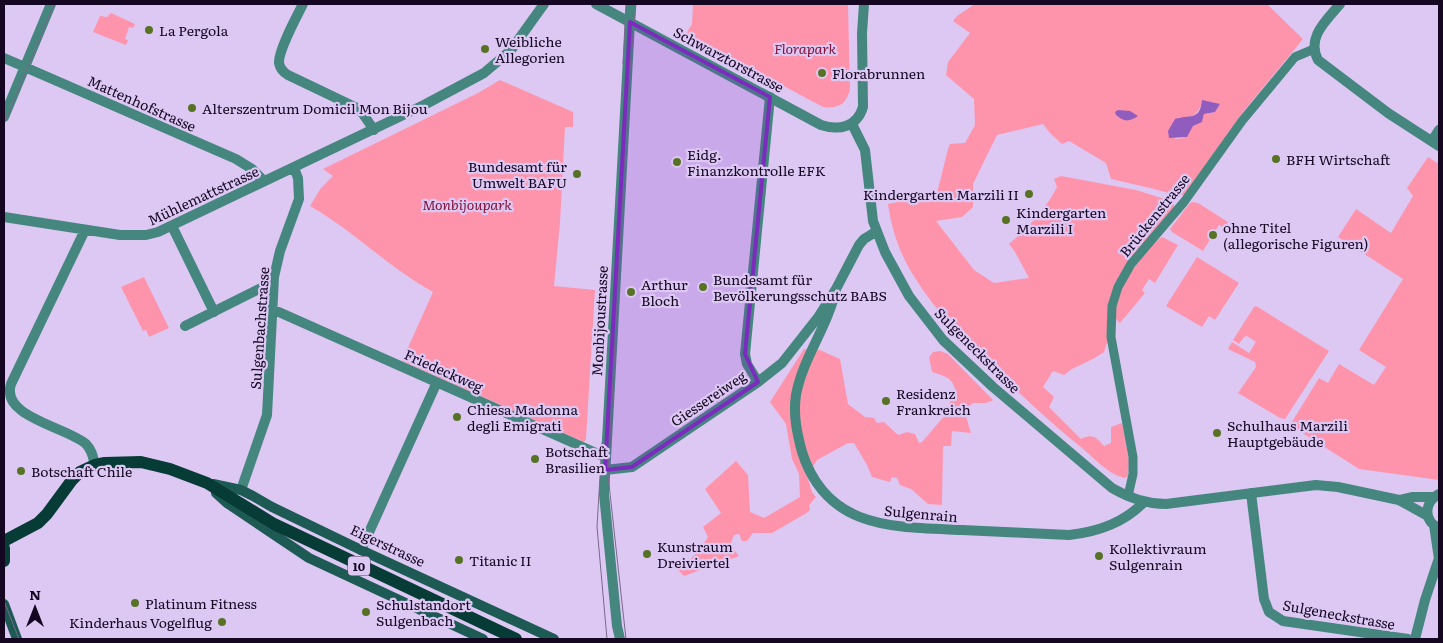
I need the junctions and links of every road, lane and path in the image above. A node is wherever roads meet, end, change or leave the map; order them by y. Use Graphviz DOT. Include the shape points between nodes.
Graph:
graph roads {
  1 [pos="51,4"];
  2 [pos="303,4"];
  3 [pos="544,4"];
  4 [pos="596,4"];
  5 [pos="631,4"];
  6 [pos="864,4"];
  7 [pos="1340,4"];
  8 [pos="630,22"];
  9 [pos="1314,50"];
  10 [pos="4,58"];
  11 [pos="25,67"];
  12 [pos="770,97"];
  13 [pos="4,117"];
  14 [pos="852,124"];
  15 [pos="374,130"];
  16 [pos="1439,130"];
  17 [pos="1435,144"];
  18 [pos="294,168"];
  19 [pos="264,181"];
  20 [pos="4,217"];
  21 [pos="172,226"];
  22 [pos="85,230"];
  23 [pos="876,231"];
  24 [pos="273,282"];
  25 [pos="836,289"];
  26 [pos="272,309"];
  27 [pos="214,312"];
  28 [pos="185,326"];
  29 [pos="436,382"];
  30 [pos="758,382"];
  31 [pos="605,457"];
  32 [pos="95,465"];
  33 [pos="605,470"];
  34 [pos="207,483"];
  35 [pos="241,490"];
  36 [pos="1251,493"];
  37 [pos="1128,496"];
  38 [pos="1436,496"];
  39 [pos="1399,500"];
  40 [pos="1144,502"];
  41 [pos="1434,523"];
  42 [pos="4,541"];
  43 [pos="4,548"];
  44 [pos="362,550"];
  45 [pos="1439,559"];
  46 [pos="4,561"];
  47 [pos="4,604"];
  48 [pos="17,639"];
  49 [pos="483,639"];
  50 [pos="516,639"];
  51 [pos="554,639"];
  52 [pos="620,639"];
  53 [pos="1408,639"];
  54 [pos="1415,639"];
  1 -- 11 [label="street"];
  2 -- 15 [label="street" via="280,52 282,69 288,76 360,110"];
  3 -- 15 [label="street, Mühlemattstrasse" via="516,44 494,66"];
  4 -- 8 [label="street, Schwarztorstrasse"];
  5 -- 8 [label="street, Monbijoustrasse"];
  6 -- 14 [label="street" via="864,103"];
  7 -- 9 [label="street" via="1318,31"];
  8 -- 12 [label="street, Schwarztorstrasse"];
  8 -- 31 [label="street, Monbijoustrasse"];
  9 -- 17 [label="street" via="1321,63"];
  9 -- 37 [label="street, Brückenstrasse" via="1295,57 1289,64 1242,121 1184,202 1131,264 1118,287 1112,306 1111,337 1133,457"];
  10 -- 11 [label="street, Mattenhofstrasse"];
  11 -- 13 [label="street"];
  11 -- 19 [label="street, Mattenhofstrasse" via="236,159"];
  12 -- 14 [label="street, Schwarztorstrasse" via="825,126 839,128"];
  12 -- 30 [label="street, Giessereiweg" via="745,354"];
  14 -- 23 [label="street, Sulgeneckstrasse" via="865,150 870,207"];
  15 -- 18 [label="street, Mühlemattstrasse"];
  16 -- 17 [label="street"];
  18 -- 19 [label="street, Mühlemattstrasse"];
  18 -- 24 [label="street, Sulgenbachstrasse" via="299,199 280,251"];
  19 -- 21 [label="street, Mühlemattstrasse"];
  20 -- 22 [label="street, Mühlemattstrasse"];
  21 -- 22 [label="street, Mühlemattstrasse" via="139,236"];
  21 -- 27 [label="street"];
  22 -- 32 [label="street" via="9,394 12,403 21,411 83,442 93,454"];
  23 -- 25 [label="street, Sulgenrain" via="859,245"];
  23 -- 37 [label="street, Sulgeneckstrasse" via="909,296 943,340 1068,452 1112,488"];
  24 -- 26 [label="street, Sulgenbachstrasse"];
  24 -- 27 [label="street"];
  25 -- 30 [label="street, Sulgenrain" via="782,363"];
  25 -- 40 [label="street, Sulgenrain" via="802,372 794,413 805,460 817,483 837,505 876,523 893,526 1069,535 1101,529 1133,513"];
  26 -- 29 [label="street, Friedeckweg"];
  26 -- 35 [label="street, Sulgenbachstrasse" via="267,414"];
  27 -- 28 [label="street"];
  29 -- 31 [label="street, Friedeckweg"];
  29 -- 44 [label="street"];
  30 -- 33 [label="street, Giessereiweg" via="632,466"];
  31 -- 33 [label="street, Monbijoustrasse"];
  32 -- 34 [label="main road, Eigerstrasse / 10" via="141,462"];
  32 -- 42 [label="main road, Eigerstrasse / 10" via="72,480 38,523"];
  33 -- 52 [label="street, Monbijoustrasse" via="604,494"];
  34 -- 35 [label="main road, Eigerstrasse"];
  34 -- 49 [label="main road, Eigerstrasse" via="226,503 303,554"];
  34 -- 50 [label="main road, Eigerstrasse / 10" via="274,524"];
  35 -- 44 [label="main road, Eigerstrasse"];
  36 -- 39 [label="street, Sulgeneckstrasse" via="1316,485"];
  36 -- 40 [label="street, Sulgeneckstrasse" via="1177,503"];
  36 -- 53 [label="street, Sulgeneckstrasse" via="1264,599 1269,612 1283,621"];
  37 -- 40 [label="street, Sulgeneckstrasse"];
  38 -- 39 [label="street, Sulgeneckstrasse"];
  38 -- 41 [label="street" via="1428,506"];
  39 -- 41 [label="street, Sulgeneckstrasse"];
  41 -- 45 [label="street"];
  43 -- 46 [label="main road"];
  44 -- 51 [label="main road, Eigerstrasse"];
  45 -- 54 [label="street" via="1424,600"];
  47 -- 48 [label="main road"];
}
